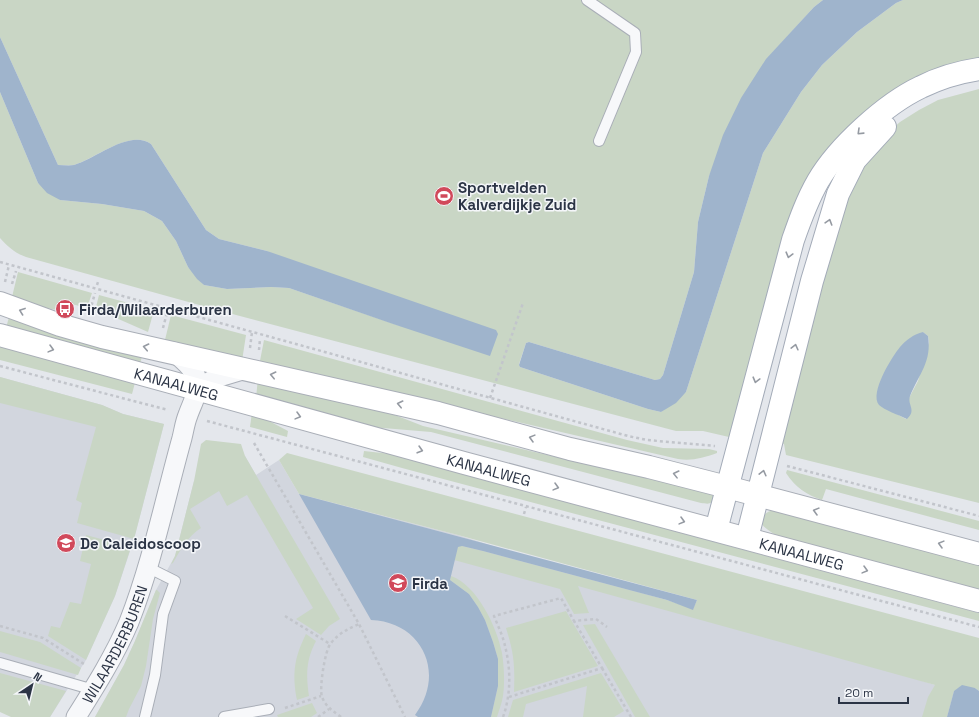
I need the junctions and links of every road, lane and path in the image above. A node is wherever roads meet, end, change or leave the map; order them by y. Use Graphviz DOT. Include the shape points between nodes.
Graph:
graph roads {
  1 [pos="587,0"];
  2 [pos="979,69"];
  3 [pos="979,82"];
  4 [pos="599,141"];
  5 [pos="0,262"];
  6 [pos="95,294"];
  7 [pos="0,303"];
  8 [pos="524,303"];
  9 [pos="90,313"];
  10 [pos="0,336"];
  11 [pos="174,352"];
  12 [pos="0,366"];
  13 [pos="246,369"];
  14 [pos="197,389"];
  15 [pos="187,416"];
  16 [pos="254,443"];
  17 [pos="727,487"];
  18 [pos="757,495"];
  19 [pos="526,507"];
  20 [pos="524,514"];
  21 [pos="716,530"];
  22 [pos="746,538"];
  23 [pos="979,554"];
  24 [pos="147,567"];
  25 [pos="979,601"];
  26 [pos="285,616"];
  27 [pos="574,621"];
  28 [pos="359,624"];
  29 [pos="0,626"];
  30 [pos="607,627"];
  31 [pos="979,627"];
  32 [pos="330,644"];
  33 [pos="0,663"];
  34 [pos="84,664"];
  35 [pos="602,668"];
  36 [pos="94,690"];
  37 [pos="321,696"];
  38 [pos="509,697"];
  39 [pos="329,709"];
  40 [pos="269,710"];
  41 [pos="76,717"];
  42 [pos="145,717"];
  43 [pos="224,717"];
  44 [pos="318,717"];
  45 [pos="341,717"];
  46 [pos="405,717"];
  47 [pos="503,717"];
  48 [pos="630,717"];
  1 -- 4 [label="lane" via="635,33 636,52"];
  2 -- 17 [label="main road, one-way" via="927,84 890,106 848,144 818,181 793,240"];
  18 -- 3 [label="main road, one-way" via="812,281 838,194 846,176 867,145 897,116 941,92"];
  5 -- 8 [label="path" via="490,398"];
  6 -- 9 [label="path"];
  11 -- 7 [label="main road, KANAALWEG, one-way" via="102,337"];
  10 -- 14 [label="main road, KANAALWEG, one-way"];
  11 -- 13 [label="main road, KANAALWEG"];
  11 -- 14 [label="street" via="195,375"];
  12 -- 15 [label="path, KANAALWEG"];
  13 -- 14 [label="street" via="216,378"];
  17 -- 13 [label="main road, KANAALWEG, one-way" via="570,449 438,413"];
  14 -- 15 [label="street, WILAARDERBUREN"];
  14 -- 21 [label="main road, KANAALWEG, one-way"];
  15 -- 19 [label="path, KANAALWEG"];
  15 -- 24 [label="street, WILAARDERBUREN"];
  16 -- 28 [label="path"];
  17 -- 18 [label="main road, KANAALWEG"];
  17 -- 21 [label="main road"];
  18 -- 22 [label="main road"];
  23 -- 18 [label="main road, KANAALWEG, one-way"];
  19 -- 20 [label="path"];
  19 -- 31 [label="path, KANAALWEG"];
  21 -- 22 [label="main road, KANAALWEG"];
  22 -- 25 [label="main road, KANAALWEG, one-way"];
  24 -- 36 [label="street, WILAARDERBUREN" via="129,622"];
  24 -- 42 [label="lane, WILAARDERBUREN" via="175,581 163,614 155,675"];
  26 -- 32 [label="path"];
  27 -- 30 [label="path" via="596,618"];
  27 -- 35 [label="path"];
  27 -- 38 [label="path" via="561,598 494,616 505,646"];
  28 -- 32 [label="path" via="344,630"];
  28 -- 46 [label="path"];
  29 -- 34 [label="path" via="43,638"];
  32 -- 37 [label="path" via="322,670"];
  33 -- 36 [label="lane"];
  35 -- 38 [label="path"];
  35 -- 48 [label="path"];
  36 -- 41 [label="street, WILAARDERBUREN"];
  37 -- 39 [label="path"];
  37 -- 40 [label="path" via="281,710"];
  38 -- 47 [label="path"];
  39 -- 44 [label="path"];
  39 -- 45 [label="path"];
  40 -- 43 [label="lane"];
}
